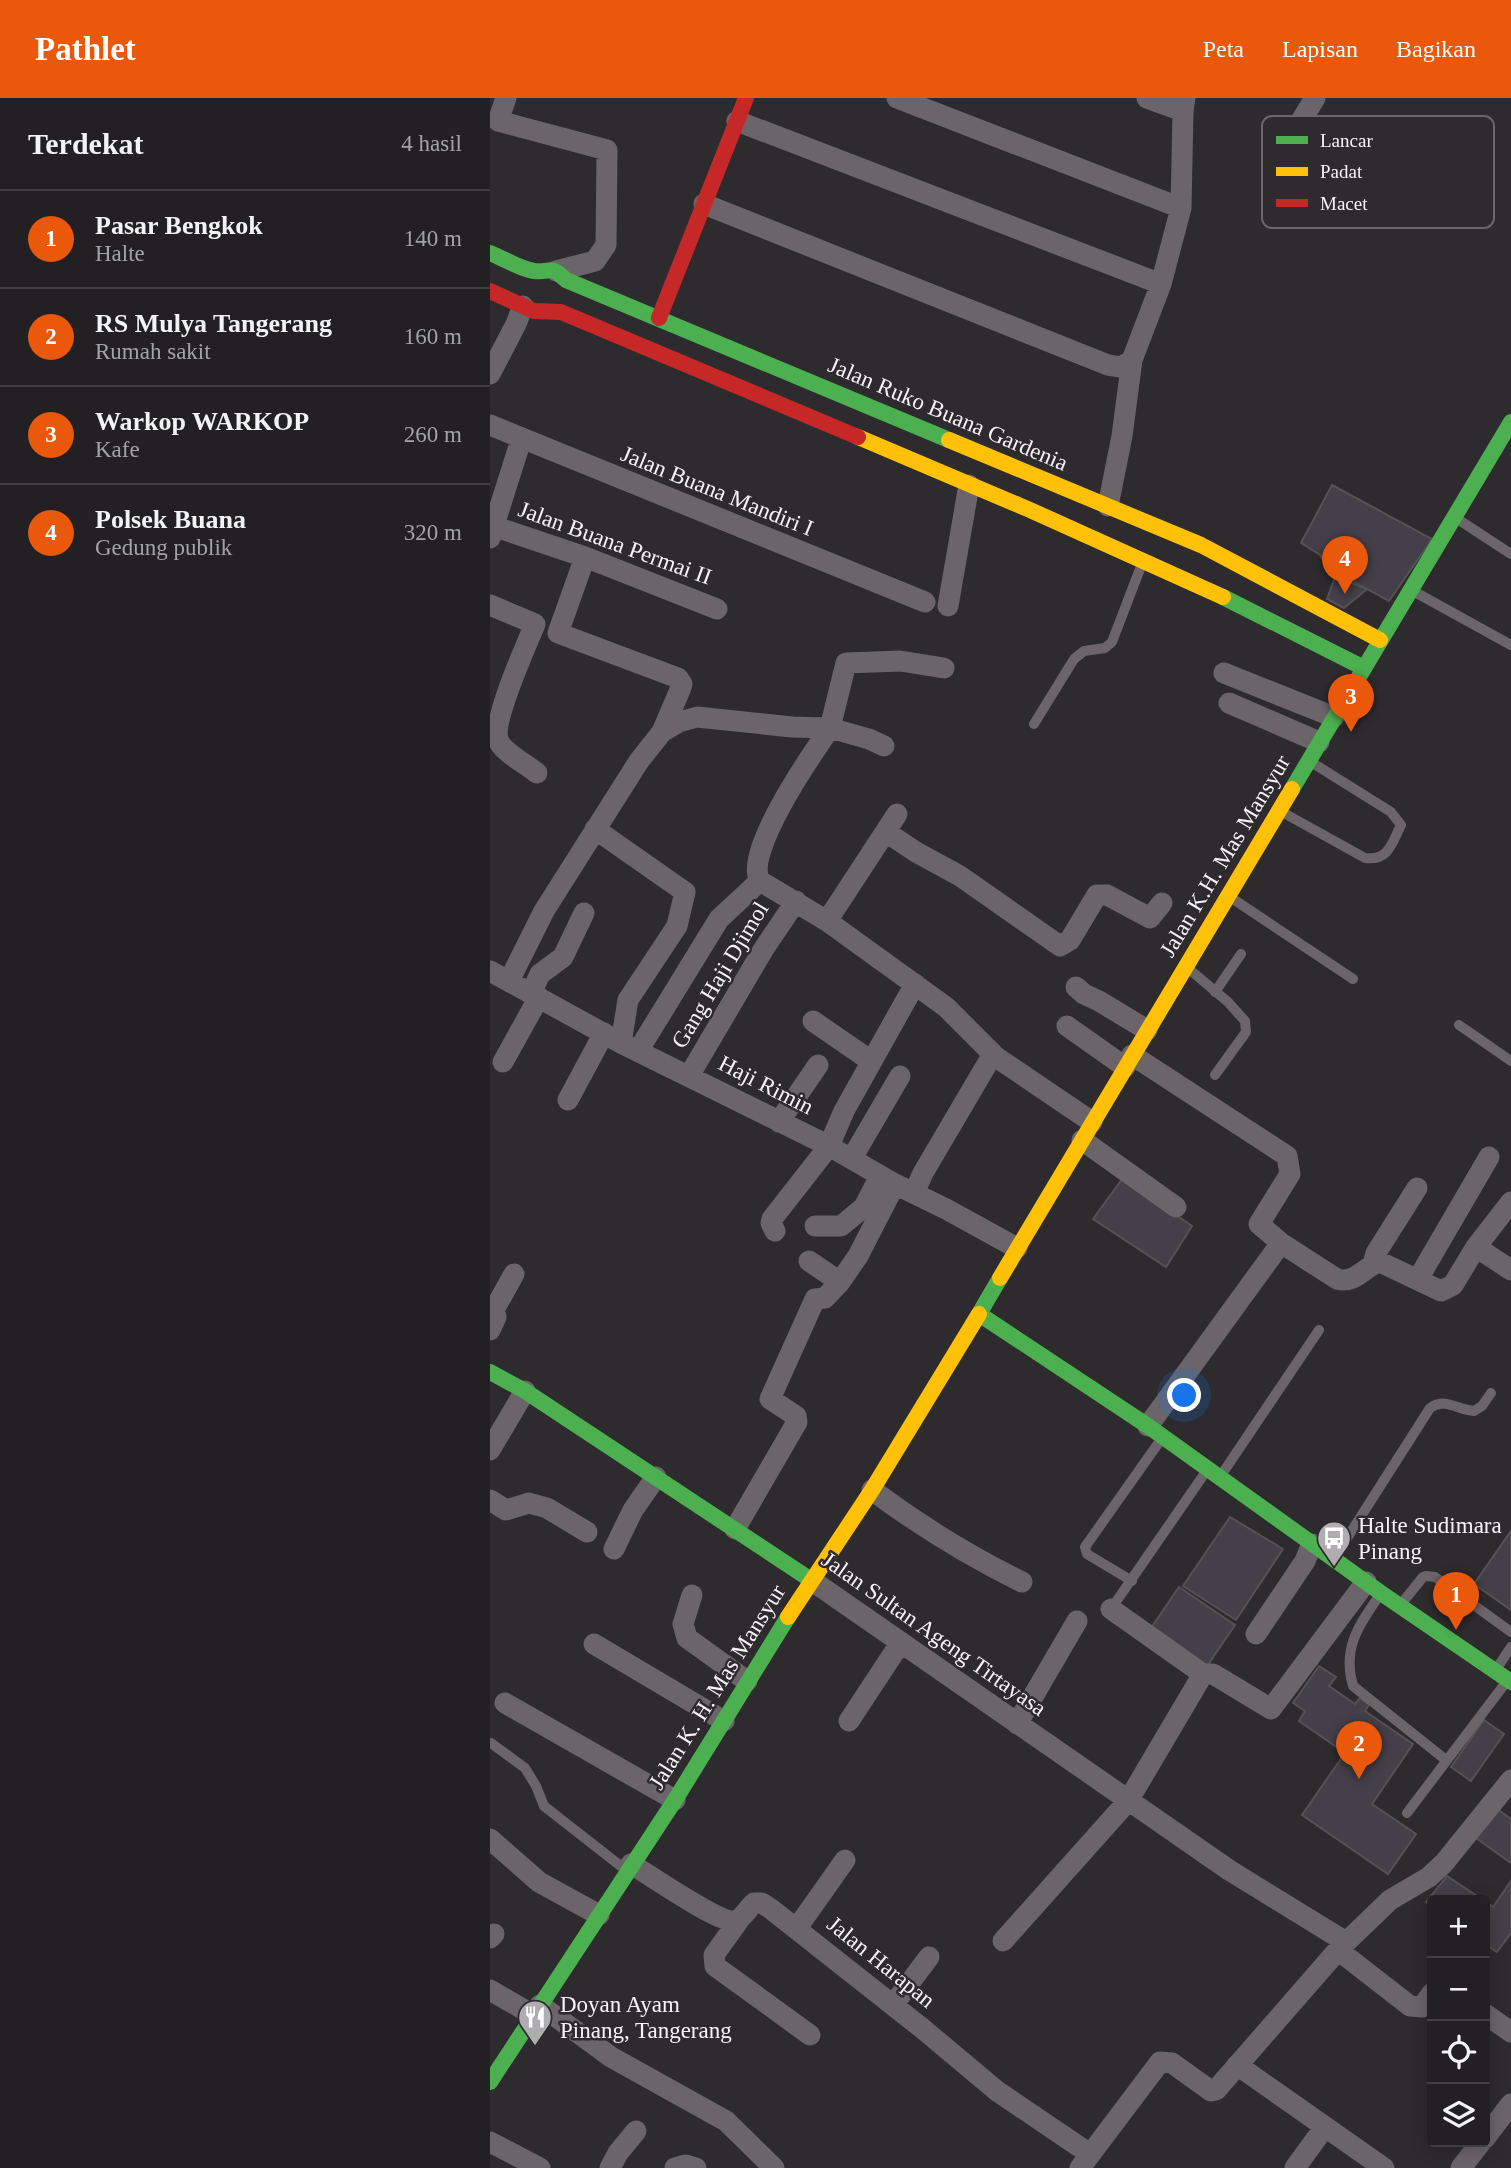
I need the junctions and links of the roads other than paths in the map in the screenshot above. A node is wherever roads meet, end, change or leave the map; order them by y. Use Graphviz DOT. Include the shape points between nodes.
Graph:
graph roads {
  1 [pos="506,98"];
  2 [pos="746,98"];
  3 [pos="897,98"];
  4 [pos="1147,98"];
  5 [pos="1315,98"];
  6 [pos="1184,105"];
  7 [pos="1304,116"];
  8 [pos="737,121"];
  9 [pos="704,204"];
  10 [pos="1181,208"];
  11 [pos="490,253"];
  12 [pos="545,271"];
  13 [pos="1161,284"];
  14 [pos="490,291"];
  15 [pos="522,293"];
  16 [pos="659,318"];
  17 [pos="1132,360"];
  18 [pos="770,365"];
  19 [pos="490,374"];
  20 [pos="758,395"];
  21 [pos="1511,422"];
  22 [pos="490,425"];
  23 [pos="521,440"];
  24 [pos="969,485"];
  25 [pos="1036,494"];
  26 [pos="1108,506"];
  27 [pos="1454,517"];
  28 [pos="492,530"];
  29 [pos="1511,554"];
  30 [pos="585,557"];
  31 [pos="1143,561"];
  32 [pos="1410,590"];
  33 [pos="925,602"];
  34 [pos="490,605"];
  35 [pos="948,606"];
  36 [pos="717,609"];
  37 [pos="1336,617"];
  38 [pos="1380,640"];
  39 [pos="1511,645"];
  40 [pos="1324,648"];
  41 [pos="944,668"];
  42 [pos="1364,668"];
  43 [pos="1224,673"];
  44 [pos="1229,703"];
  45 [pos="1334,717"];
  46 [pos="1034,724"];
  47 [pos="830,728"];
  48 [pos="662,732"];
  49 [pos="884,746"];
  50 [pos="1314,751"];
  51 [pos="537,773"];
  52 [pos="1279,810"];
  53 [pos="595,829"];
  54 [pos="760,881"];
  55 [pos="1227,896"];
  56 [pos="796,901"];
  57 [pos="1162,903"];
  58 [pos="584,913"];
  59 [pos="827,921"];
  60 [pos="1241,954"];
  61 [pos="1185,966"];
  62 [pos="499,976"];
  63 [pos="1353,979"];
  64 [pos="915,984"];
  65 [pos="1076,987"];
  66 [pos="1215,992"];
  67 [pos="535,995"];
  68 [pos="813,1021"];
  69 [pos="1459,1025"];
  70 [pos="1067,1026"];
  71 [pos="1147,1030"];
  72 [pos="621,1042"];
  73 [pos="993,1054"];
  74 [pos="871,1060"];
  75 [pos="1129,1061"];
  76 [pos="1511,1061"];
  77 [pos="503,1062"];
  78 [pos="818,1065"];
  79 [pos="1215,1075"];
  80 [pos="688,1076"];
  81 [pos="900,1076"];
  82 [pos="568,1100"];
  83 [pos="779,1122"];
  84 [pos="1087,1131"];
  85 [pos="829,1146"];
  86 [pos="1489,1157"];
  87 [pos="852,1158"];
  88 [pos="896,1184"];
  89 [pos="1417,1188"];
  90 [pos="1511,1202"];
  91 [pos="1176,1207"];
  92 [pos="815,1226"];
  93 [pos="775,1231"];
  94 [pos="1281,1243"];
  95 [pos="1476,1247"];
  96 [pos="1017,1248"];
  97 [pos="809,1261"];
  98 [pos="1374,1264"];
  99 [pos="1511,1270"];
  100 [pos="514,1274"];
  101 [pos="1418,1279"];
  102 [pos="840,1282"];
  103 [pos="979,1314"];
  104 [pos="490,1330"];
  105 [pos="1319,1330"];
  106 [pos="490,1372"];
  107 [pos="525,1391"];
  108 [pos="1491,1393"];
  109 [pos="1155,1432"];
  110 [pos="490,1450"];
  111 [pos="1214,1472"];
  112 [pos="656,1477"];
  113 [pos="872,1490"];
  114 [pos="490,1500"];
  115 [pos="735,1529"];
  116 [pos="587,1532"];
  117 [pos="1312,1544"];
  118 [pos="614,1549"];
  119 [pos="1334,1560"];
  120 [pos="811,1580"];
  121 [pos="1132,1581"];
  122 [pos="1022,1582"];
  123 [pos="1373,1588"];
  124 [pos="692,1595"];
  125 [pos="1400,1605"];
  126 [pos="1111,1609"];
  127 [pos="1077,1621"];
  128 [pos="1511,1632"];
  129 [pos="1256,1634"];
  130 [pos="901,1643"];
  131 [pos="594,1644"];
  132 [pos="1511,1647"];
  133 [pos="1202,1674"];
  134 [pos="1505,1678"];
  135 [pos="747,1681"];
  136 [pos="505,1703"];
  137 [pos="724,1721"];
  138 [pos="849,1721"];
  139 [pos="1017,1724"];
  140 [pos="491,1743"];
  141 [pos="1446,1760"];
  142 [pos="1511,1780"];
  143 [pos="674,1800"];
  144 [pos="1128,1801"];
  145 [pos="1503,1807"];
  146 [pos="1407,1812"];
  147 [pos="490,1839"];
  148 [pos="845,1860"];
  149 [pos="629,1868"];
  150 [pos="599,1915"];
  151 [pos="739,1920"];
  152 [pos="797,1928"];
  153 [pos="1003,1941"];
  154 [pos="1342,1946"];
  155 [pos="929,1957"];
  156 [pos="490,1990"];
  157 [pos="1427,2000"];
  158 [pos="893,2005"];
  159 [pos="537,2010"];
  160 [pos="1490,2017"];
  161 [pos="1511,2032"];
  162 [pos="810,2035"];
  163 [pos="1237,2065"];
  164 [pos="490,2082"];
  165 [pos="1511,2104"];
  166 [pos="1324,2128"];
  167 [pos="636,2131"];
  168 [pos="1490,2131"];
  169 [pos="490,2142"];
  170 [pos="1478,2147"];
  171 [pos="1085,2161"];
  172 [pos="540,2168"];
  173 [pos="610,2168"];
  174 [pos="675,2168"];
  175 [pos="696,2168"];
  176 [pos="774,2168"];
  177 [pos="1295,2168"];
  178 [pos="1384,2168"];
  179 [pos="1461,2168"];
  1 -- 12 [label="street" via="498,121 607,150 606,245 595,261"];
  2 -- 8 [label="main road"];
  3 -- 10 [label="street"];
  4 -- 6 [label="street"];
  5 -- 7 [label="street"];
  6 -- 10 [label="street"];
  8 -- 9 [label="main road"];
  8 -- 13 [label="street"];
  9 -- 16 [label="main road"];
  9 -- 17 [label="street" via="1108,365 1121,367"];
  10 -- 13 [label="street"];
  11 -- 12 [label="main road, Jalan Ruko Buana Gardenia"];
  12 -- 15 [label="main road"];
  12 -- 16 [label="main road, Jalan Ruko Buana Gardenia"];
  13 -- 17 [label="street"];
  14 -- 15 [label="main road, Jalan Ruko Buana Gardenia"];
  15 -- 19 [label="street" via="516,324"];
  15 -- 20 [label="main road, Jalan Ruko Buana Gardenia" via="541,313 561,312"];
  16 -- 18 [label="main road, Jalan Ruko Buana Gardenia"];
  17 -- 26 [label="street"];
  18 -- 20 [label="main road"];
  18 -- 25 [label="main road, Jalan Ruko Buana Gardenia"];
  20 -- 24 [label="main road, Jalan Ruko Buana Gardenia"];
  21 -- 27 [label="main road, Jalan K.H. Mas Mansyur"];
  22 -- 23 [label="street, Jalan Buana Mandiri I"];
  23 -- 28 [label="street"];
  23 -- 33 [label="street, Jalan Buana Mandiri I"];
  24 -- 25 [label="main road, Jalan Ruko Buana Gardenia"];
  24 -- 35 [label="street"];
  25 -- 26 [label="main road, Jalan Ruko Buana Gardenia"];
  25 -- 31 [label="main road, Jalan Ruko Buana Gardenia"];
  26 -- 37 [label="main road, Jalan Ruko Buana Gardenia" via="1201,545"];
  27 -- 29 [label="lane"];
  27 -- 32 [label="main road, Jalan K.H. Mas Mansyur"];
  28 -- 30 [label="street, Jalan Buana Permai II"];
  30 -- 36 [label="street, Jalan Buana Permai II"];
  30 -- 48 [label="street" via="558,634 678,678 682,684"];
  31 -- 40 [label="main road, Jalan Ruko Buana Gardenia"];
  31 -- 46 [label="lane" via="1111,642 1074,659"];
  32 -- 38 [label="main road, Jalan K.H. Mas Mansyur"];
  32 -- 39 [label="lane"];
  34 -- 51 [label="street" via="536,624 505,697 497,734 501,745"];
  37 -- 38 [label="main road, Jalan Ruko Buana Gardenia"];
  37 -- 40 [label="main road" via="1336,635"];
  38 -- 42 [label="main road, Jalan K.H. Mas Mansyur"];
  40 -- 42 [label="main road, Jalan Ruko Buana Gardenia"];
  41 -- 47 [label="street" via="900,661 846,663"];
  42 -- 45 [label="main road, Jalan K.H. Mas Mansyur"];
  43 -- 45 [label="street"];
  44 -- 50 [label="street"];
  45 -- 50 [label="main road, Jalan K.H. Mas Mansyur"];
  47 -- 48 [label="street" via="696,717"];
  47 -- 49 [label="street"];
  47 -- 54 [label="street" via="772,821 756,867"];
  48 -- 53 [label="street"];
  50 -- 52 [label="main road, Jalan K.H. Mas Mansyur"];
  50 -- 52 [label="lane" via="1401,825 1387,853 1365,858"];
  52 -- 55 [label="main road, Jalan K.H. Mas Mansyur"];
  53 -- 62 [label="street"];
  53 -- 72 [label="street" via="685,892 677,926 628,1000"];
  54 -- 56 [label="street"];
  54 -- 72 [label="street" via="719,919"];
  55 -- 61 [label="main road, Jalan K.H. Mas Mansyur"];
  55 -- 63 [label="lane"];
  56 -- 59 [label="street"];
  56 -- 80 [label="street, Gang Haji Djimol"];
  57 -- 59 [label="street" via="1150,918 1107,895 1097,895 1070,940 1060,946 960,876 916,852 892,823"];
  58 -- 67 [label="street" via="563,957 540,974"];
  59 -- 64 [label="street"];
  60 -- 66 [label="lane"];
  61 -- 66 [label="lane"];
  61 -- 71 [label="main road, Jalan K.H. Mas Mansyur"];
  62 -- 67 [label="street, Haji Rimin"];
  64 -- 73 [label="street" via="946,1007"];
  64 -- 74 [label="street"];
  65 -- 71 [label="street"];
  66 -- 79 [label="lane" via="1245,1021 1246,1032"];
  67 -- 72 [label="street, Haji Rimin"];
  67 -- 77 [label="street"];
  68 -- 74 [label="street"];
  69 -- 76 [label="lane"];
  70 -- 75 [label="street"];
  71 -- 75 [label="main road, Jalan K.H. Mas Mansyur"];
  72 -- 80 [label="street, Haji Rimin"];
  72 -- 82 [label="street"];
  73 -- 84 [label="street"];
  73 -- 88 [label="street" via="923,1172"];
  74 -- 85 [label="street"];
  75 -- 84 [label="main road, Jalan K.H. Mas Mansyur"];
  75 -- 94 [label="street" via="1287,1156 1290,1174 1259,1224"];
  78 -- 83 [label="street"];
  80 -- 83 [label="street, Haji Rimin"];
  81 -- 87 [label="street"];
  83 -- 85 [label="street, Haji Rimin"];
  84 -- 91 [label="street"];
  84 -- 96 [label="main road, Jalan K.H. Mas Mansyur"];
  85 -- 87 [label="street, Haji Rimin"];
  85 -- 93 [label="street" via="772,1219"];
  86 -- 101 [label="street"];
  87 -- 88 [label="street, Haji Rimin"];
  88 -- 92 [label="street" via="841,1226"];
  88 -- 96 [label="street, Haji Rimin"];
  88 -- 102 [label="street"];
  89 -- 98 [label="street"];
  90 -- 95 [label="street"];
  94 -- 98 [label="street" via="1346,1282"];
  94 -- 109 [label="street"];
  95 -- 99 [label="street"];
  95 -- 101 [label="street" via="1447,1290"];
  96 -- 103 [label="main road, Jalan K.H. Mas Mansyur"];
  97 -- 102 [label="street"];
  98 -- 101 [label="street" via="1385,1262"];
  100 -- 104 [label="street" via="494,1310 496,1318"];
  102 -- 115 [label="street" via="825,1298 815,1299 770,1399 796,1416 797,1422"];
  103 -- 109 [label="main road"];
  103 -- 113 [label="main road, Jalan K. H. Mas Mansyur"];
  105 -- 111 [label="lane"];
  106 -- 107 [label="main road, Jalan Sultan Ageng Tirtayasa"];
  107 -- 110 [label="street"];
  107 -- 112 [label="main road, Jalan Sultan Ageng Tirtayasa"];
  108 -- 119 [label="lane" via="1474,1411 1446,1402 1430,1408"];
  109 -- 111 [label="main road"];
  109 -- 121 [label="lane" via="1085,1547 1087,1554"];
  111 -- 117 [label="main road"];
  111 -- 121 [label="lane"];
  112 -- 115 [label="main road, Jalan Sultan Ageng Tirtayasa"];
  112 -- 118 [label="street" via="632,1510"];
  113 -- 120 [label="main road, Jalan K. H. Mas Mansyur"];
  113 -- 122 [label="street"];
  114 -- 116 [label="street" via="506,1510 529,1503 547,1508"];
  115 -- 120 [label="main road, Jalan Sultan Ageng Tirtayasa"];
  117 -- 119 [label="main road"];
  117 -- 129 [label="street"];
  119 -- 123 [label="main road"];
  120 -- 130 [label="street, Jalan Sultan Ageng Tirtayasa"];
  120 -- 135 [label="main road, Jalan K. H. Mas Mansyur"];
  121 -- 126 [label="lane"];
  123 -- 125 [label="main road"];
  123 -- 133 [label="street" via="1274,1707 1268,1709 1213,1674"];
  123 -- 141 [label="lane" via="1352,1641 1353,1686"];
  124 -- 135 [label="street" via="683,1624 687,1638"];
  125 -- 128 [label="lane" via="1423,1577 1435,1577"];
  125 -- 134 [label="main road"];
  126 -- 133 [label="street"];
  127 -- 139 [label="street"];
  130 -- 138 [label="street"];
  130 -- 139 [label="street, Jalan Sultan Ageng Tirtayasa"];
  131 -- 137 [label="street"];
  132 -- 134 [label="lane"];
  133 -- 144 [label="street"];
  134 -- 141 [label="lane"];
  135 -- 137 [label="main road, Jalan K. H. Mas Mansyur"];
  136 -- 143 [label="street"];
  137 -- 143 [label="main road, Jalan K. H. Mas Mansyur"];
  139 -- 144 [label="street, Jalan Sultan Ageng Tirtayasa"];
  140 -- 149 [label="lane" via="525,1768 544,1806"];
  141 -- 146 [label="lane"];
  142 -- 145 [label="street"];
  143 -- 149 [label="main road, Jalan K. H. Mas Mansyur"];
  144 -- 153 [label="street"];
  144 -- 154 [label="street, Jalan Sultan Ageng Tirtayasa"];
  145 -- 154 [label="street" via="1429,1877 1390,1900"];
  147 -- 150 [label="street" via="539,1882"];
  148 -- 152 [label="street"];
  149 -- 150 [label="main road, Jalan K. H. Mas Mansyur"];
  149 -- 151 [label="street" via="711,1913"];
  150 -- 159 [label="main road, Jalan K. H. Mas Mansyur"];
  151 -- 152 [label="street, Jalan Harapan" via="754,1903 762,1903"];
  151 -- 162 [label="street" via="714,1955 715,1966"];
  152 -- 158 [label="street, Jalan Harapan"];
  154 -- 157 [label="street, Jalan Sultan Ageng Tirtayasa" via="1410,2006 1422,2007"];
  154 -- 163 [label="street"];
  155 -- 158 [label="street"];
  156 -- 159 [label="street"];
  158 -- 171 [label="street, Jalan Harapan"];
  159 -- 164 [label="main road, Jalan K. H. Mas Mansyur"];
  159 -- 176 [label="street" via="726,2120"];
  160 -- 161 [label="street"];
  163 -- 166 [label="street"];
  163 -- 171 [label="street" via="1214,2092 1172,2063 1160,2062"];
  165 -- 168 [label="street"];
  166 -- 177 [label="street"];
  166 -- 178 [label="street"];
  167 -- 173 [label="street"];
  169 -- 172 [label="street"];
  170 -- 179 [label="street"];
  174 -- 175 [label="street"];
}
